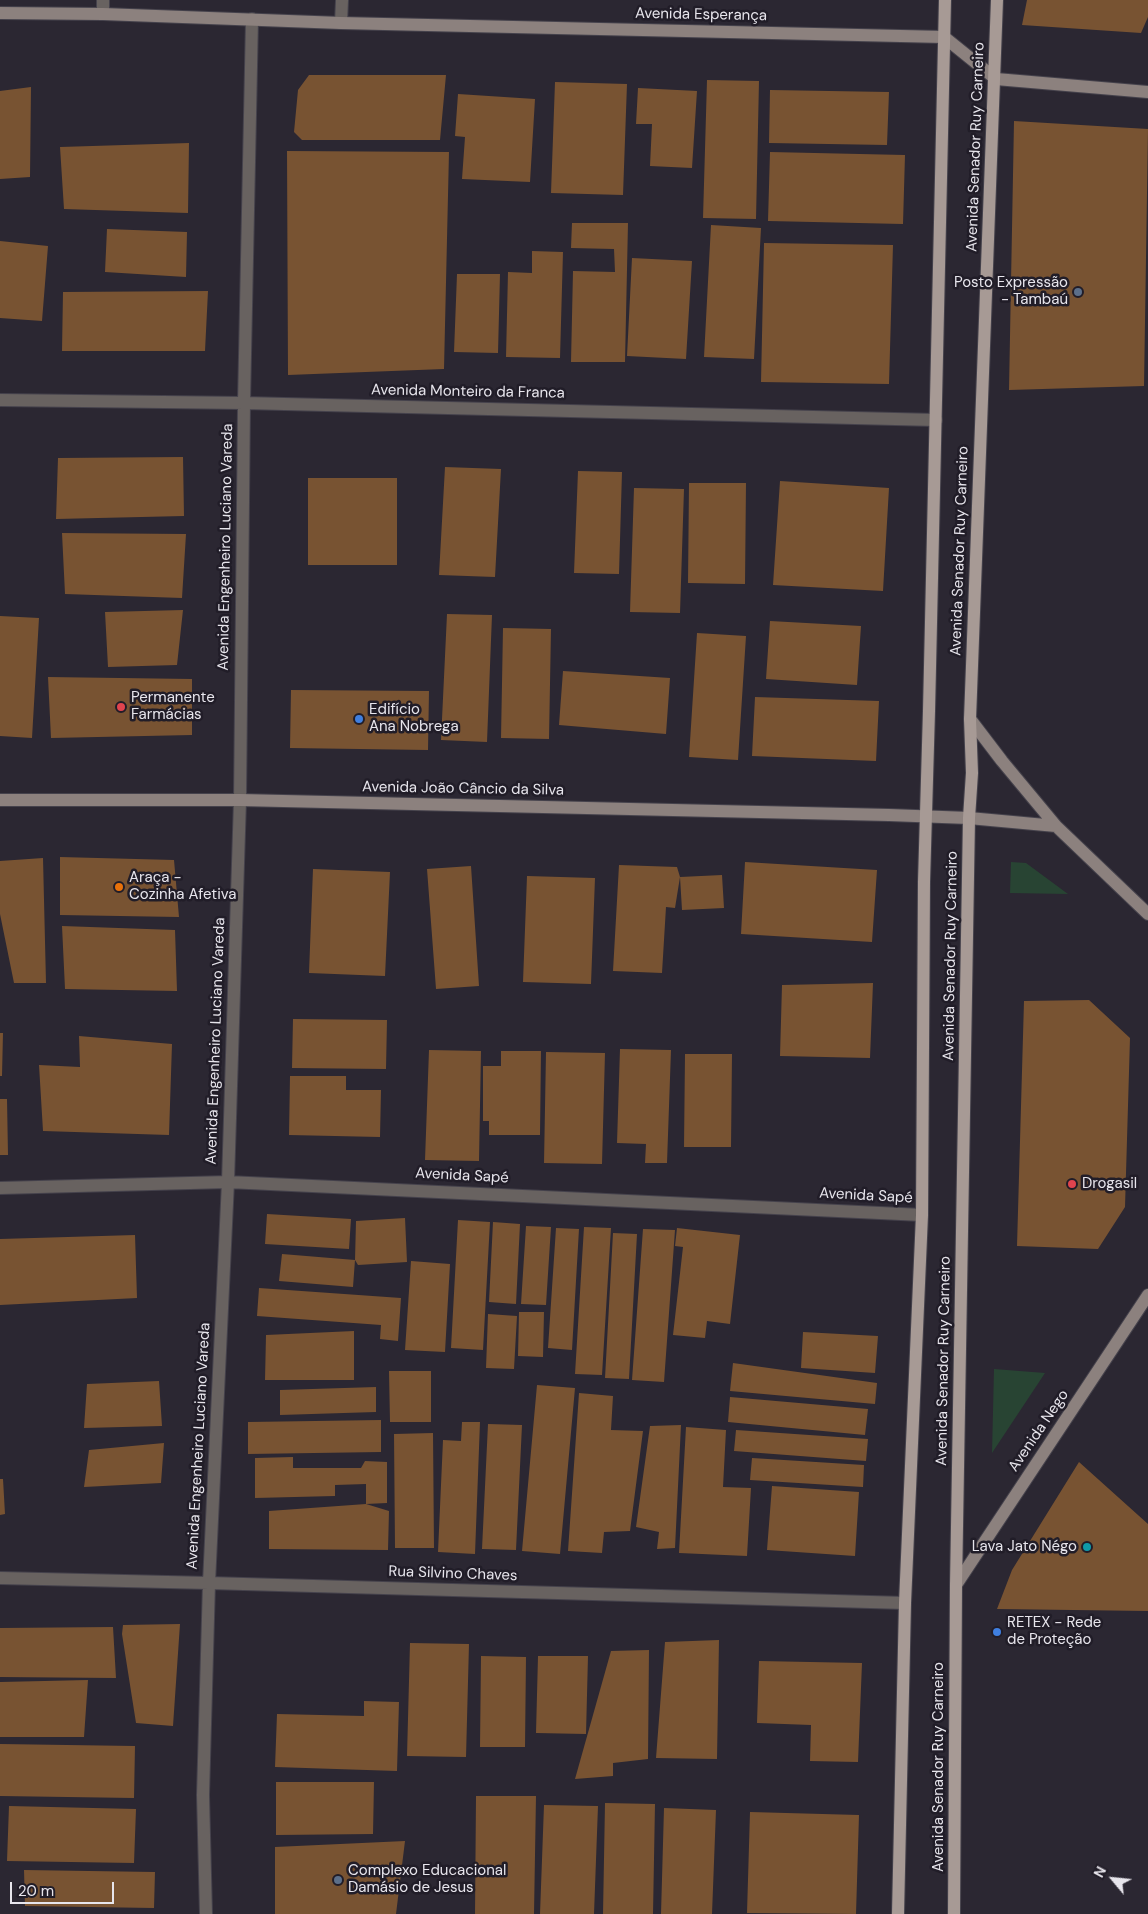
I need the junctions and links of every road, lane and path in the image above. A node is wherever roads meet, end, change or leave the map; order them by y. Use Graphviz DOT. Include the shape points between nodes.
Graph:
graph roads {
  1 [pos="102,0"];
  2 [pos="342,0"];
  3 [pos="945,0"];
  4 [pos="997,0"];
  5 [pos="0,13"];
  6 [pos="103,14"];
  7 [pos="252,19"];
  8 [pos="341,23"];
  9 [pos="944,37"];
  10 [pos="996,79"];
  11 [pos="1148,92"];
  12 [pos="0,400"];
  13 [pos="244,403"];
  14 [pos="936,420"];
  15 [pos="970,719"];
  16 [pos="0,800"];
  17 [pos="240,800"];
  18 [pos="925,816"];
  19 [pos="969,818"];
  20 [pos="1056,826"];
  21 [pos="1148,914"];
  22 [pos="228,1182"];
  23 [pos="0,1188"];
  24 [pos="922,1215"];
  25 [pos="1148,1295"];
  26 [pos="0,1578"];
  27 [pos="209,1582"];
  28 [pos="956,1585"];
  29 [pos="905,1603"];
  30 [pos="206,1914"];
  31 [pos="898,1914"];
  32 [pos="954,1914"];
  1 -- 6 [label="street"];
  2 -- 8 [label="street"];
  3 -- 9 [label="main road, Avenida Senador Ruy Carneiro"];
  4 -- 10 [label="main road, Avenida Senador Ruy Carneiro"];
  5 -- 6 [label="main road, Avenida Esperança"];
  6 -- 7 [label="main road, Avenida Esperança"];
  7 -- 8 [label="main road, Avenida Esperança"];
  7 -- 13 [label="street, Avenida Engenheiro Luciano Vareda"];
  8 -- 9 [label="main road, Avenida Esperança"];
  9 -- 10 [label="main road"];
  9 -- 14 [label="main road, Avenida Senador Ruy Carneiro"];
  10 -- 11 [label="main road"];
  10 -- 15 [label="main road, Avenida Senador Ruy Carneiro"];
  12 -- 13 [label="street, Avenida Monteiro da Franca"];
  13 -- 14 [label="street, Avenida Monteiro da Franca"];
  13 -- 17 [label="street, Avenida Engenheiro Luciano Vareda"];
  14 -- 18 [label="main road, Avenida Senador Ruy Carneiro"];
  15 -- 19 [label="main road, Avenida Senador Ruy Carneiro" via="972,773"];
  15 -- 20 [label="main road"];
  16 -- 17 [label="main road, Avenida João Câncio da Silva"];
  17 -- 18 [label="main road, Avenida João Câncio da Silva"];
  17 -- 22 [label="street, Avenida Engenheiro Luciano Vareda"];
  18 -- 19 [label="main road, Avenida João Câncio da Silva"];
  18 -- 24 [label="main road, Avenida Senador Ruy Carneiro"];
  19 -- 20 [label="main road, Avenida João Câncio da Silva"];
  19 -- 28 [label="main road, Avenida Senador Ruy Carneiro"];
  20 -- 21 [label="main road"];
  22 -- 23 [label="street, Avenida Sapé"];
  22 -- 24 [label="street, Avenida Sapé"];
  22 -- 27 [label="street, Avenida Engenheiro Luciano Vareda"];
  24 -- 29 [label="main road, Avenida Senador Ruy Carneiro"];
  25 -- 28 [label="main road, Avenida Nego"];
  26 -- 27 [label="street, Rua Silvino Chaves"];
  27 -- 29 [label="street, Rua Silvino Chaves"];
  27 -- 30 [label="street, Avenida Engenheiro Luciano Vareda" via="203,1794"];
  28 -- 32 [label="main road, Avenida Senador Ruy Carneiro"];
  29 -- 31 [label="main road, Avenida Senador Ruy Carneiro"];
}
